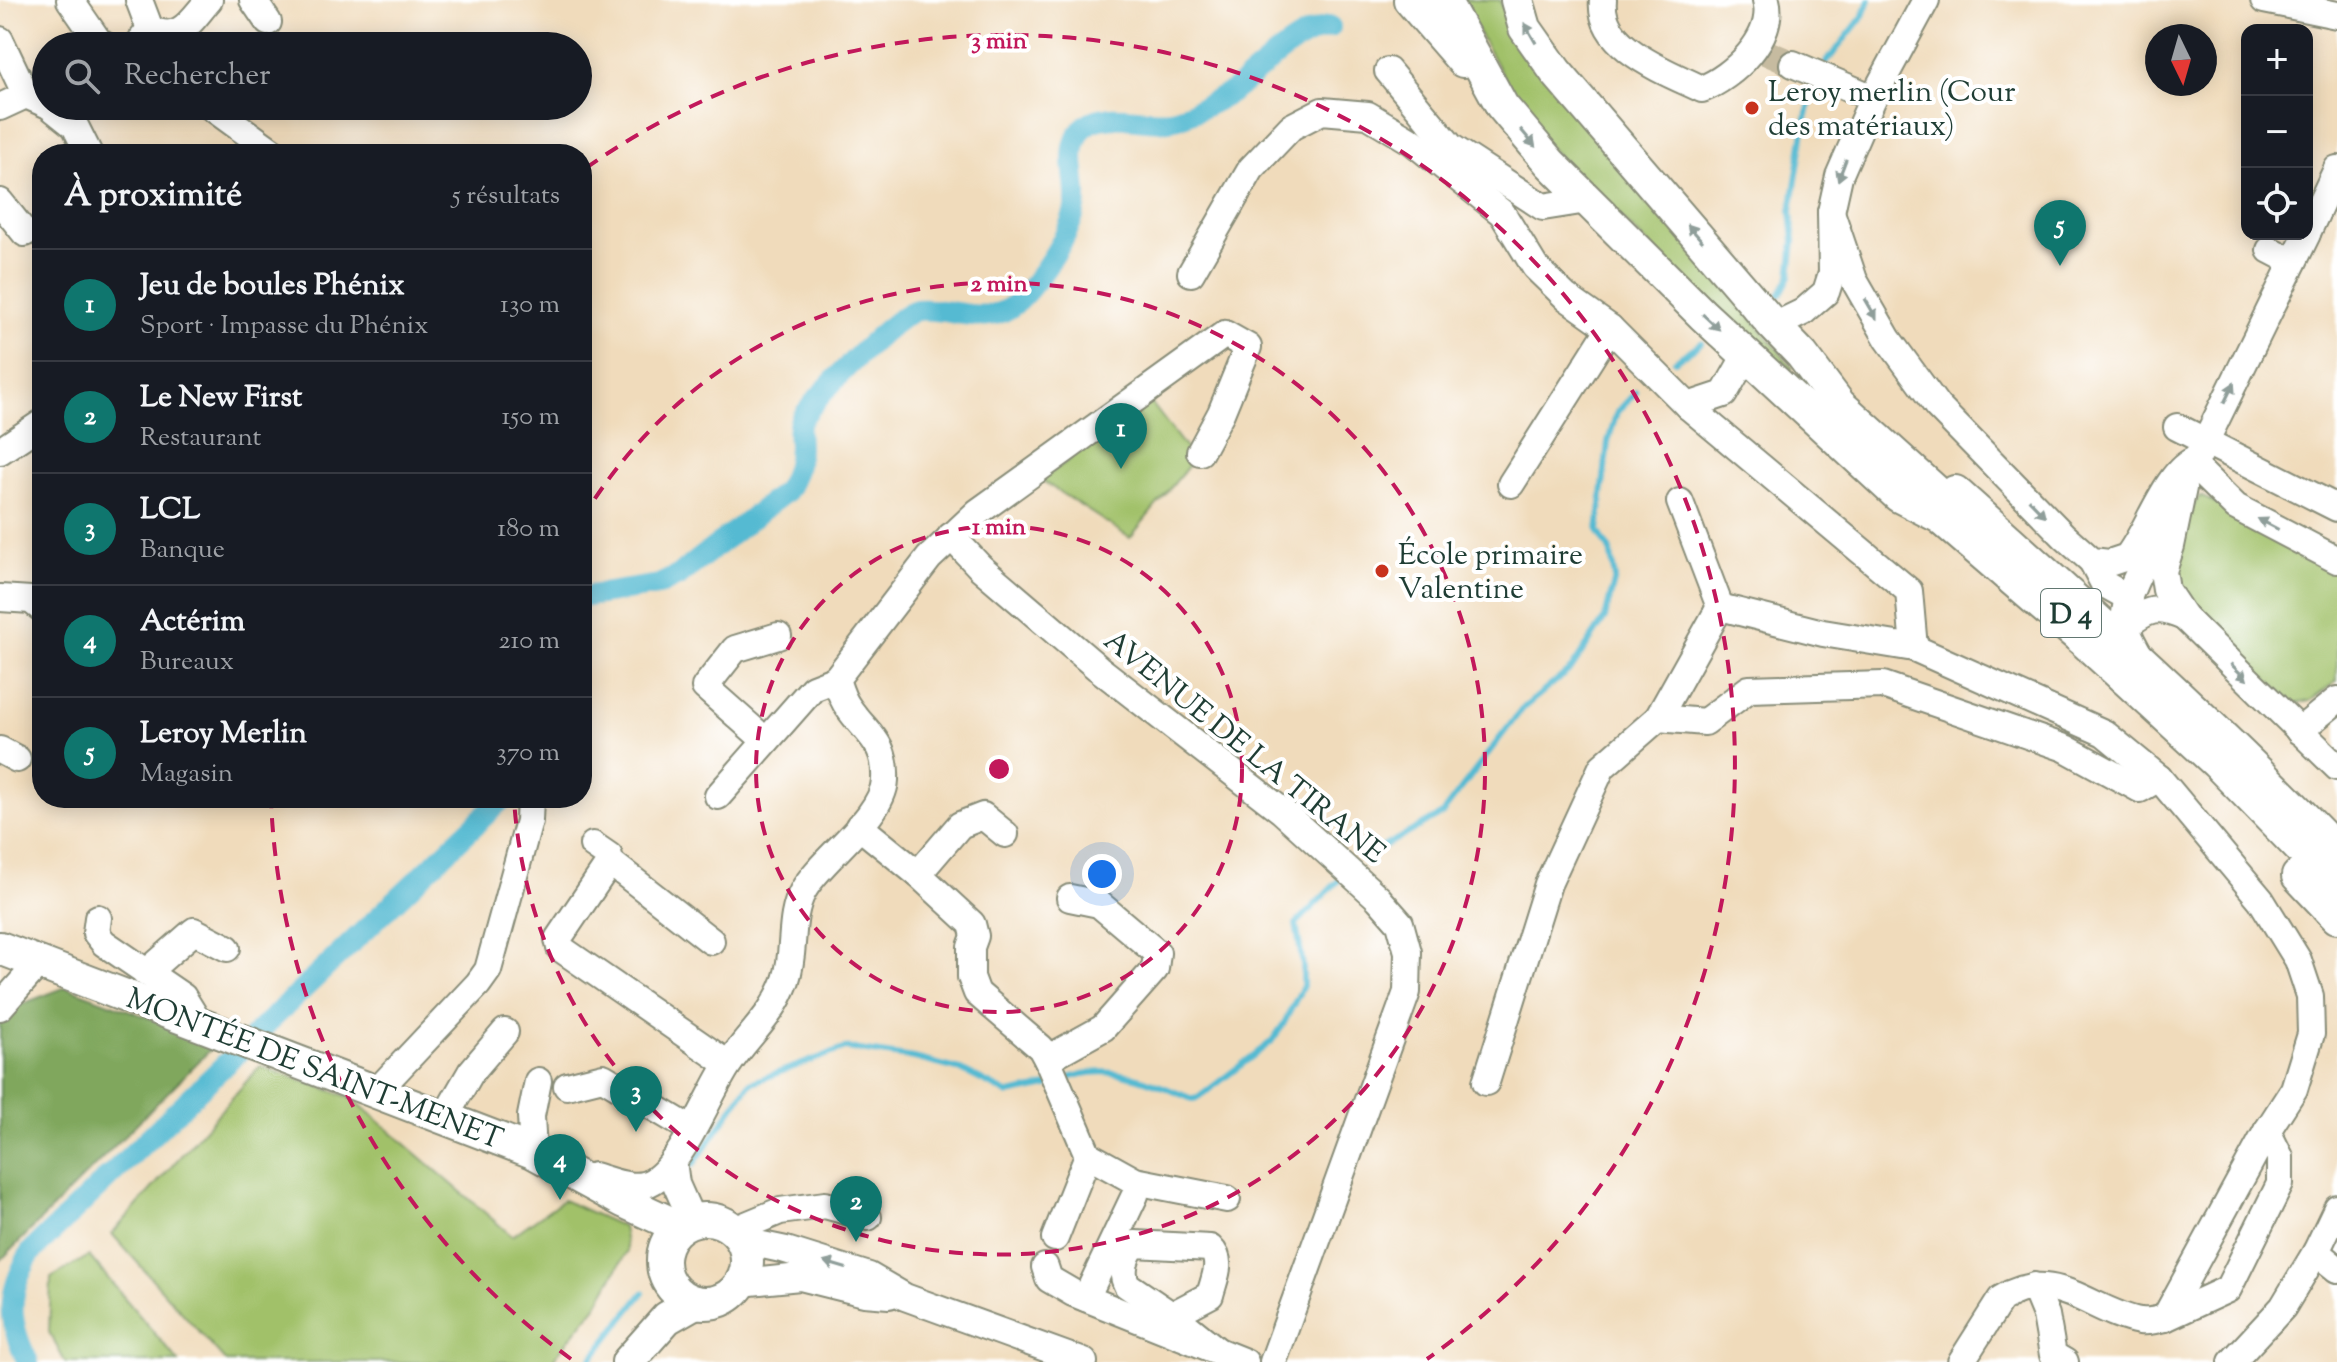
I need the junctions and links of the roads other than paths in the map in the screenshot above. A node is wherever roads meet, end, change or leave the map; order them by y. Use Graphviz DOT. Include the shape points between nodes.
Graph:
graph roads {
  1 [pos="70,0"];
  2 [pos="139,0"];
  3 [pos="209,0"];
  4 [pos="1410,0"];
  5 [pos="1444,0"];
  6 [pos="1517,0"];
  7 [pos="1603,0"];
  8 [pos="1766,0"];
  9 [pos="1926,0"];
  10 [pos="2264,0"];
  11 [pos="2337,15"];
  12 [pos="92,32"];
  13 [pos="150,32"];
  14 [pos="178,32"];
  15 [pos="0,40"];
  16 [pos="1793,64"];
  17 [pos="1388,71"];
  18 [pos="32,88"];
  19 [pos="1873,98"];
  20 [pos="32,103"];
  21 [pos="1502,106"];
  22 [pos="0,107"];
  23 [pos="66,120"];
  24 [pos="229,120"];
  25 [pos="84,144"];
  26 [pos="262,144"];
  27 [pos="2337,169"];
  28 [pos="1587,200"];
  29 [pos="0,202"];
  30 [pos="1831,212"];
  31 [pos="2313,221"];
  32 [pos="25,233"];
  33 [pos="2304,240"];
  34 [pos="2270,250"];
  35 [pos="2293,262"];
  36 [pos="1191,273"];
  37 [pos="1774,326"];
  38 [pos="1610,328"];
  39 [pos="1746,355"];
  40 [pos="1802,355"];
  41 [pos="1688,406"];
  42 [pos="2177,427"];
  43 [pos="32,430"];
  44 [pos="0,451"];
  45 [pos="1200,452"];
  46 [pos="2194,464"];
  47 [pos="1511,484"];
  48 [pos="1899,496"];
  49 [pos="1680,502"];
  50 [pos="2337,508"];
  51 [pos="951,536"];
  52 [pos="2337,560"];
  53 [pos="2092,561"];
  54 [pos="0,598"];
  55 [pos="2129,598"];
  56 [pos="32,601"];
  57 [pos="1720,607"];
  58 [pos="2184,617"];
  59 [pos="2126,626"];
  60 [pos="778,636"];
  61 [pos="1914,648"];
  62 [pos="2140,656"];
  63 [pos="836,679"];
  64 [pos="2337,700"];
  65 [pos="1658,718"];
  66 [pos="2299,731"];
  67 [pos="766,741"];
  68 [pos="2337,767"];
  69 [pos="2159,778"];
  70 [pos="718,796"];
  71 [pos="530,808"];
  72 [pos="859,826"];
  73 [pos="1005,834"];
  74 [pos="2337,851"];
  75 [pos="918,874"];
  76 [pos="2337,875"];
  77 [pos="2337,886"];
  78 [pos="1070,898"];
  79 [pos="2337,917"];
  80 [pos="98,918"];
  81 [pos="711,941"];
  82 [pos="0,948"];
  83 [pos="227,948"];
  84 [pos="39,963"];
  85 [pos="146,973"];
  86 [pos="0,1007"];
  87 [pos="199,1023"];
  88 [pos="505,1032"];
  89 [pos="728,1064"];
  90 [pos="1054,1075"];
  91 [pos="538,1081"];
  92 [pos="1486,1082"];
  93 [pos="567,1086"];
  94 [pos="377,1091"];
  95 [pos="445,1117"];
  96 [pos="692,1130"];
  97 [pos="2267,1131"];
  98 [pos="533,1152"];
  99 [pos="1088,1155"];
  100 [pos="673,1161"];
  101 [pos="571,1171"];
  102 [pos="1135,1188"];
  103 [pos="1227,1199"];
  104 [pos="2337,1208"];
  105 [pos="868,1217"];
  106 [pos="679,1231"];
  107 [pos="739,1236"];
  108 [pos="1055,1238"];
  109 [pos="2316,1252"];
  110 [pos="1045,1267"];
  111 [pos="2337,1269"];
  112 [pos="741,1283"];
  113 [pos="2034,1286"];
  114 [pos="905,1297"];
  115 [pos="1086,1298"];
  116 [pos="678,1302"];
  117 [pos="1172,1315"];
  118 [pos="2165,1318"];
  119 [pos="1219,1352"];
  120 [pos="628,1362"];
  121 [pos="1084,1362"];
  122 [pos="1245,1362"];
  123 [pos="1273,1362"];
  124 [pos="1961,1362"];
  125 [pos="2065,1362"];
  126 [pos="2232,1362"];
  1 -- 12 [label="street"];
  2 -- 13 [label="street"];
  3 -- 14 [label="street"];
  4 -- 21 [label="main road"];
  5 -- 21 [label="main road, D 4"];
  37 -- 6 [label="main road, D 4, one-way" via="1556,72 1525,28"];
  7 -- 8 [label="street" via="1602,12 1616,38 1647,63 1702,89 1760,49"];
  9 -- 19 [label="street"];
  10 -- 11 [label="street"];
  15 -- 18 [label="street"];
  16 -- 19 [label="street"];
  17 -- 28 [label="street" via="1451,147 1543,207"];
  19 -- 30 [label="street, one-way" via="1839,176"];
  20 -- 22 [label="street"];
  21 -- 28 [label="main road, D 4, one-way"];
  23 -- 25 [label="street"];
  24 -- 26 [label="street"];
  27 -- 31 [label="street"];
  28 -- 39 [label="main road, D 4, one-way"];
  29 -- 32 [label="street"];
  30 -- 37 [label="street" via="1832,273 1826,292 1803,312"];
  30 -- 53 [label="street, one-way" via="1854,280 1888,339 1937,406"];
  33 -- 35 [label="street"];
  34 -- 35 [label="street"];
  46 -- 35 [label="street, one-way"];
  36 -- 38 [label="street" via="1251,169 1291,127 1322,111 1368,115 1413,142 1502,213 1535,267"];
  37 -- 40 [label="main road, D 4"];
  38 -- 41 [label="street"];
  38 -- 47 [label="street"];
  39 -- 41 [label="street" via="1724,394"];
  39 -- 48 [label="main road, D 4"];
  40 -- 62 [label="main road, D 4"];
  40 -- 76 [label="main road, D 4" via="1839,404 2225,755"];
  41 -- 61 [label="street" via="1909,591"];
  42 -- 46 [label="street"];
  43 -- 44 [label="street"];
  45 -- 51 [label="street" via="1248,347 1225,334"];
  46 -- 50 [label="street"];
  52 -- 46 [label="street, one-way" via="2236,507"];
  46 -- 53 [label="street" via="2174,475 2127,557"];
  46 -- 55 [label="street"];
  46 -- 58 [label="street" via="2163,571 2166,590"];
  48 -- 77 [label="main road, D 4" via="1940,517 2084,641 2217,763"];
  48 -- 79 [label="main road, D 4" via="2184,761"];
  49 -- 57 [label="street"];
  51 -- 63 [label="street"];
  51 -- 123 [label="street, AVENUE DE LA TIRANE" via="1098,668 1319,842 1400,923 1408,952 1407,992"];
  53 -- 55 [label="street" via="2104,584"];
  54 -- 56 [label="street"];
  55 -- 59 [label="street"];
  57 -- 61 [label="street" via="1823,633"];
  57 -- 65 [label="street"];
  58 -- 59 [label="street" via="2152,610"];
  58 -- 66 [label="street, one-way"];
  59 -- 62 [label="street"];
  60 -- 67 [label="street" via="735,649 705,687"];
  61 -- 69 [label="street" via="2104,733"];
  62 -- 74 [label="main road, D 4"];
  63 -- 67 [label="street" via="813,688"];
  63 -- 72 [label="street" via="847,707 875,737 883,762 885,782 878,803"];
  64 -- 66 [label="street"];
  65 -- 69 [label="street" via="1705,722 1749,689 1883,685 2065,748 2140,789"];
  65 -- 92 [label="street" via="1602,767 1548,884"];
  66 -- 68 [label="street"];
  67 -- 70 [label="street"];
  69 -- 97 [label="street" via="2261,900 2298,960 2310,996 2311,1034 2294,1089"];
  71 -- 94 [label="street" via="488,970"];
  72 -- 75 [label="street"];
  72 -- 89 [label="street" via="804,889 794,912 787,977 773,1009"];
  73 -- 75 [label="street" via="983,816 960,825"];
  75 -- 90 [label="street" via="972,924 971,977 977,993 1041,1048"];
  78 -- 90 [label="street" via="1099,904 1157,953 1155,969"];
  80 -- 85 [label="street" via="96,933 104,943"];
  81 -- 89 [label="street" via="602,853 558,939 560,948"];
  82 -- 84 [label="main road, MONTÉE DE SAINT-MENET"];
  83 -- 85 [label="street" via="194,931"];
  84 -- 86 [label="street"];
  84 -- 87 [label="main road, MONTÉE DE SAINT-MENET"];
  85 -- 87 [label="street" via="183,997"];
  87 -- 94 [label="main road, MONTÉE DE SAINT-MENET"];
  88 -- 95 [label="street" via="471,1072"];
  89 -- 96 [label="street"];
  90 -- 99 [label="street"];
  91 -- 98 [label="street" via="531,1116"];
  93 -- 96 [label="street" via="603,1077"];
  94 -- 95 [label="main road, MONTÉE DE SAINT-MENET"];
  95 -- 98 [label="main road, MONTÉE DE SAINT-MENET"];
  96 -- 100 [label="street"];
  97 -- 118 [label="street"];
  97 -- 118 [label="street" via="2280,1157 2280,1184 2228,1289"];
  98 -- 101 [label="main road, MONTÉE DE SAINT-MENET"];
  99 -- 102 [label="street"];
  99 -- 108 [label="street"];
  100 -- 101 [label="street" via="640,1186"];
  100 -- 106 [label="street"];
  101 -- 106 [label="main road, MONTÉE DE SAINT-MENET"];
  102 -- 103 [label="street"];
  102 -- 115 [label="street"];
  104 -- 109 [label="street"];
  105 -- 107 [label="street" via="825,1205 780,1211"];
  106 -- 107 [label="main road" via="707,1218 722,1221"];
  106 -- 116 [label="main road" via="663,1260"];
  107 -- 112 [label="main road" via="748,1262"];
  114 -- 107 [label="street, one-way" via="869,1276"];
  109 -- 111 [label="street"];
  109 -- 126 [label="street" via="2283,1307"];
  110 -- 115 [label="street" via="1049,1279"];
  112 -- 114 [label="street" via="800,1277"];
  112 -- 116 [label="main road" via="726,1297"];
  113 -- 118 [label="street" via="2065,1291 2138,1321"];
  113 -- 124 [label="street" via="2001,1299"];
  113 -- 125 [label="street" via="2053,1355"];
  114 -- 121 [label="street"];
  115 -- 119 [label="street"];
  116 -- 120 [label="main road"];
  117 -- 119 [label="street"];
  119 -- 122 [label="street"];
}
